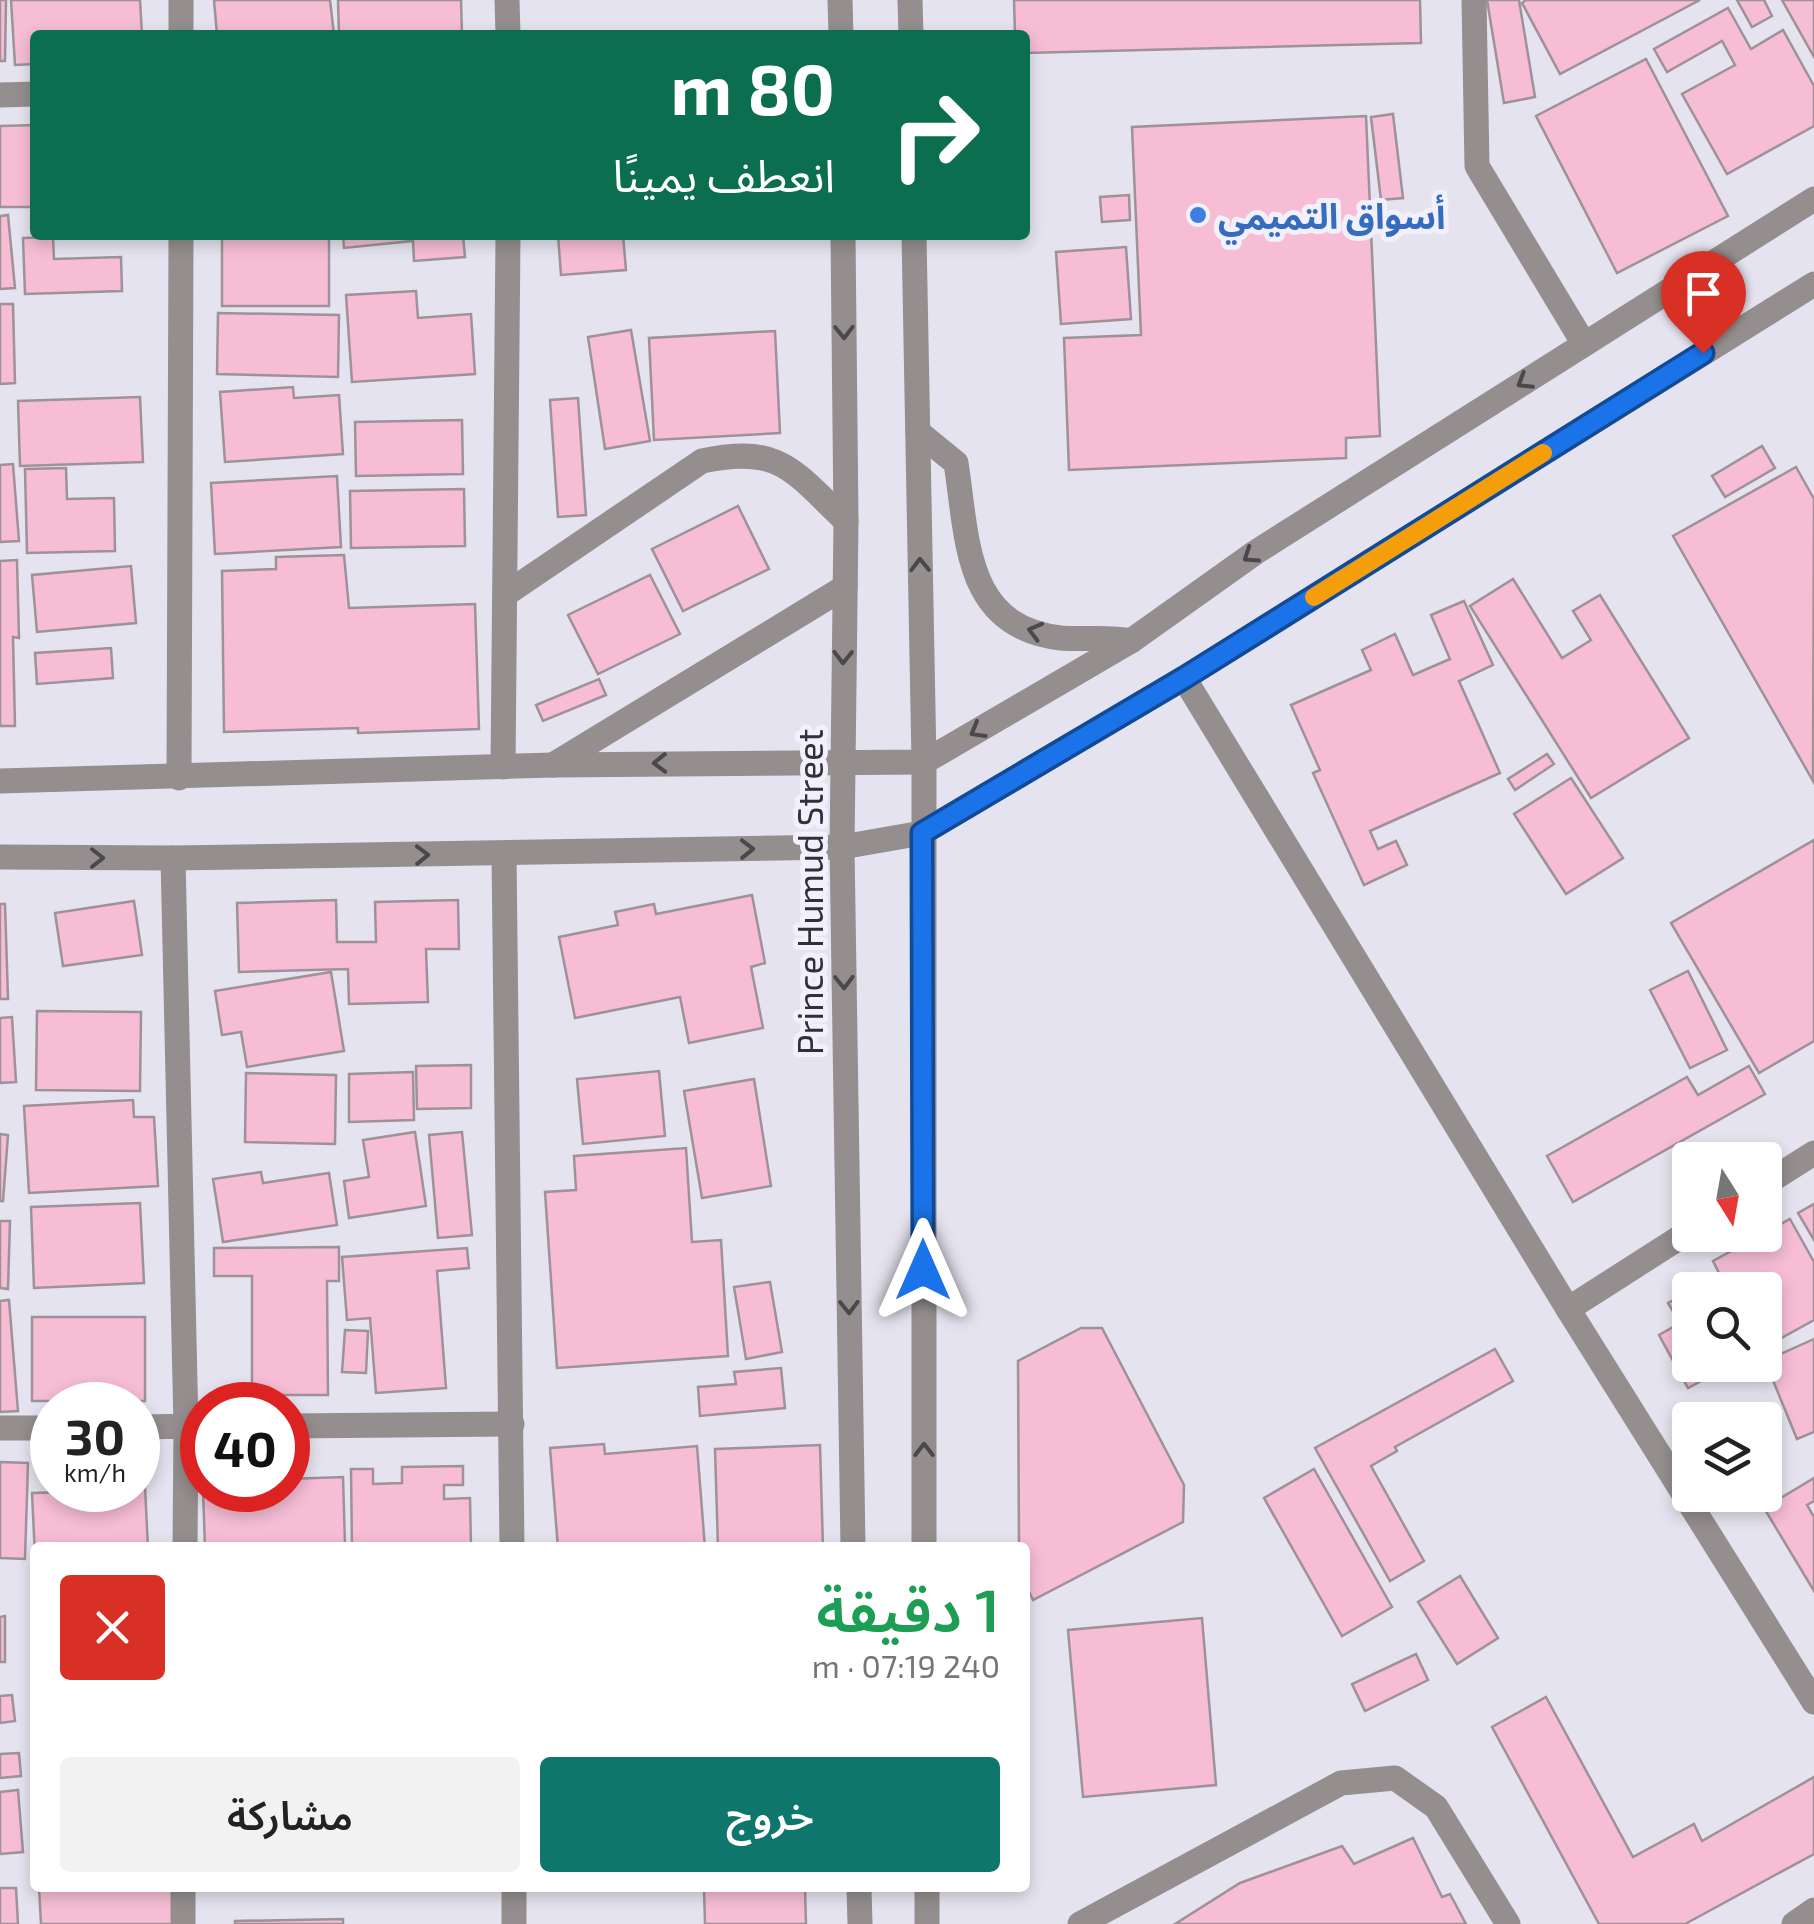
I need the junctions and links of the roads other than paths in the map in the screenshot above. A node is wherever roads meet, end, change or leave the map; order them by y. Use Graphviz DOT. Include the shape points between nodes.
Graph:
graph roads {
  1 [pos="181,0"];
  2 [pos="508,0"];
  3 [pos="840,0"];
  4 [pos="910,0"];
  5 [pos="1474,0"];
  6 [pos="182,30"];
  7 [pos="508,30"];
  8 [pos="840,30"];
  9 [pos="910,30"];
  10 [pos="30,94"];
  11 [pos="0,95"];
  12 [pos="1814,199"];
  13 [pos="181,240"];
  14 [pos="508,240"];
  15 [pos="843,240"];
  16 [pos="914,240"];
  17 [pos="1810,296"];
  18 [pos="1584,344"];
  19 [pos="918,432"];
  20 [pos="846,521"];
  21 [pos="845,587"];
  22 [pos="506,594"];
  23 [pos="1131,640"];
  24 [pos="1184,678"];
  25 [pos="842,760"];
  26 [pos="924,762"];
  27 [pos="553,765"];
  28 [pos="502,766"];
  29 [pos="179,778"];
  30 [pos="0,782"];
  31 [pos="922,833"];
  32 [pos="842,848"];
  33 [pos="504,854"];
  34 [pos="0,857"];
  35 [pos="172,858"];
  36 [pos="1814,1153"];
  37 [pos="1782,1173"];
  38 [pos="1672,1243"];
  39 [pos="1568,1309"];
  40 [pos="192,1382"];
  41 [pos="512,1424"];
  42 [pos="310,1426"];
  43 [pos="0,1428"];
  44 [pos="30,1428"];
  45 [pos="188,1512"];
  46 [pos="185,1542"];
  47 [pos="512,1542"];
  48 [pos="854,1542"];
  49 [pos="924,1542"];
  50 [pos="1814,1702"];
  51 [pos="183,1892"];
  52 [pos="514,1892"];
  53 [pos="859,1892"];
  54 [pos="927,1892"];
  55 [pos="1814,1910"];
  56 [pos="183,1924"];
  57 [pos="514,1924"];
  58 [pos="860,1924"];
  59 [pos="927,1924"];
  60 [pos="1080,1924"];
  61 [pos="1508,1924"];
  62 [pos="1794,1924"];
  1 -- 6 [label="street"];
  2 -- 7 [label="street"];
  3 -- 8 [label="street"];
  4 -- 9 [label="street"];
  5 -- 18 [label="street" via="1477,166"];
  10 -- 11 [label="street"];
  12 -- 18 [label="street"];
  13 -- 29 [label="street"];
  14 -- 22 [label="street"];
  15 -- 20 [label="street, Prince Humud Street, one-way"];
  16 -- 19 [label="street"];
  17 -- 24 [label="street"];
  18 -- 23 [label="street, one-way" via="1256,552"];
  23 -- 19 [label="street, one-way" via="1021,629 986,600 975,576 956,463"];
  26 -- 19 [label="street, one-way"];
  20 -- 21 [label="street, Prince Humud Street"];
  20 -- 22 [label="street" via="788,466 736,454 702,461"];
  21 -- 25 [label="street, Prince Humud Street, one-way"];
  21 -- 27 [label="street"];
  22 -- 28 [label="street"];
  23 -- 26 [label="street, one-way"];
  24 -- 31 [label="street"];
  24 -- 39 [label="street"];
  25 -- 26 [label="street"];
  25 -- 27 [label="street, one-way"];
  25 -- 32 [label="street, Prince Humud Street"];
  26 -- 31 [label="street"];
  27 -- 28 [label="street"];
  28 -- 29 [label="street"];
  29 -- 30 [label="street"];
  31 -- 32 [label="street"];
  49 -- 31 [label="street, one-way"];
  33 -- 32 [label="street, one-way"];
  32 -- 48 [label="street, Prince Humud Street, one-way"];
  35 -- 33 [label="street, one-way"];
  33 -- 41 [label="street"];
  34 -- 35 [label="street, one-way"];
  35 -- 40 [label="street"];
  36 -- 37 [label="street"];
  38 -- 39 [label="street"];
  39 -- 50 [label="street"];
  41 -- 42 [label="street"];
  41 -- 47 [label="street"];
  43 -- 44 [label="street"];
  45 -- 46 [label="street"];
  51 -- 56 [label="street"];
  52 -- 57 [label="street"];
  53 -- 58 [label="street"];
  54 -- 59 [label="street"];
  55 -- 62 [label="street"];
  60 -- 61 [label="street" via="1340,1783 1395,1778 1436,1807"];
}
